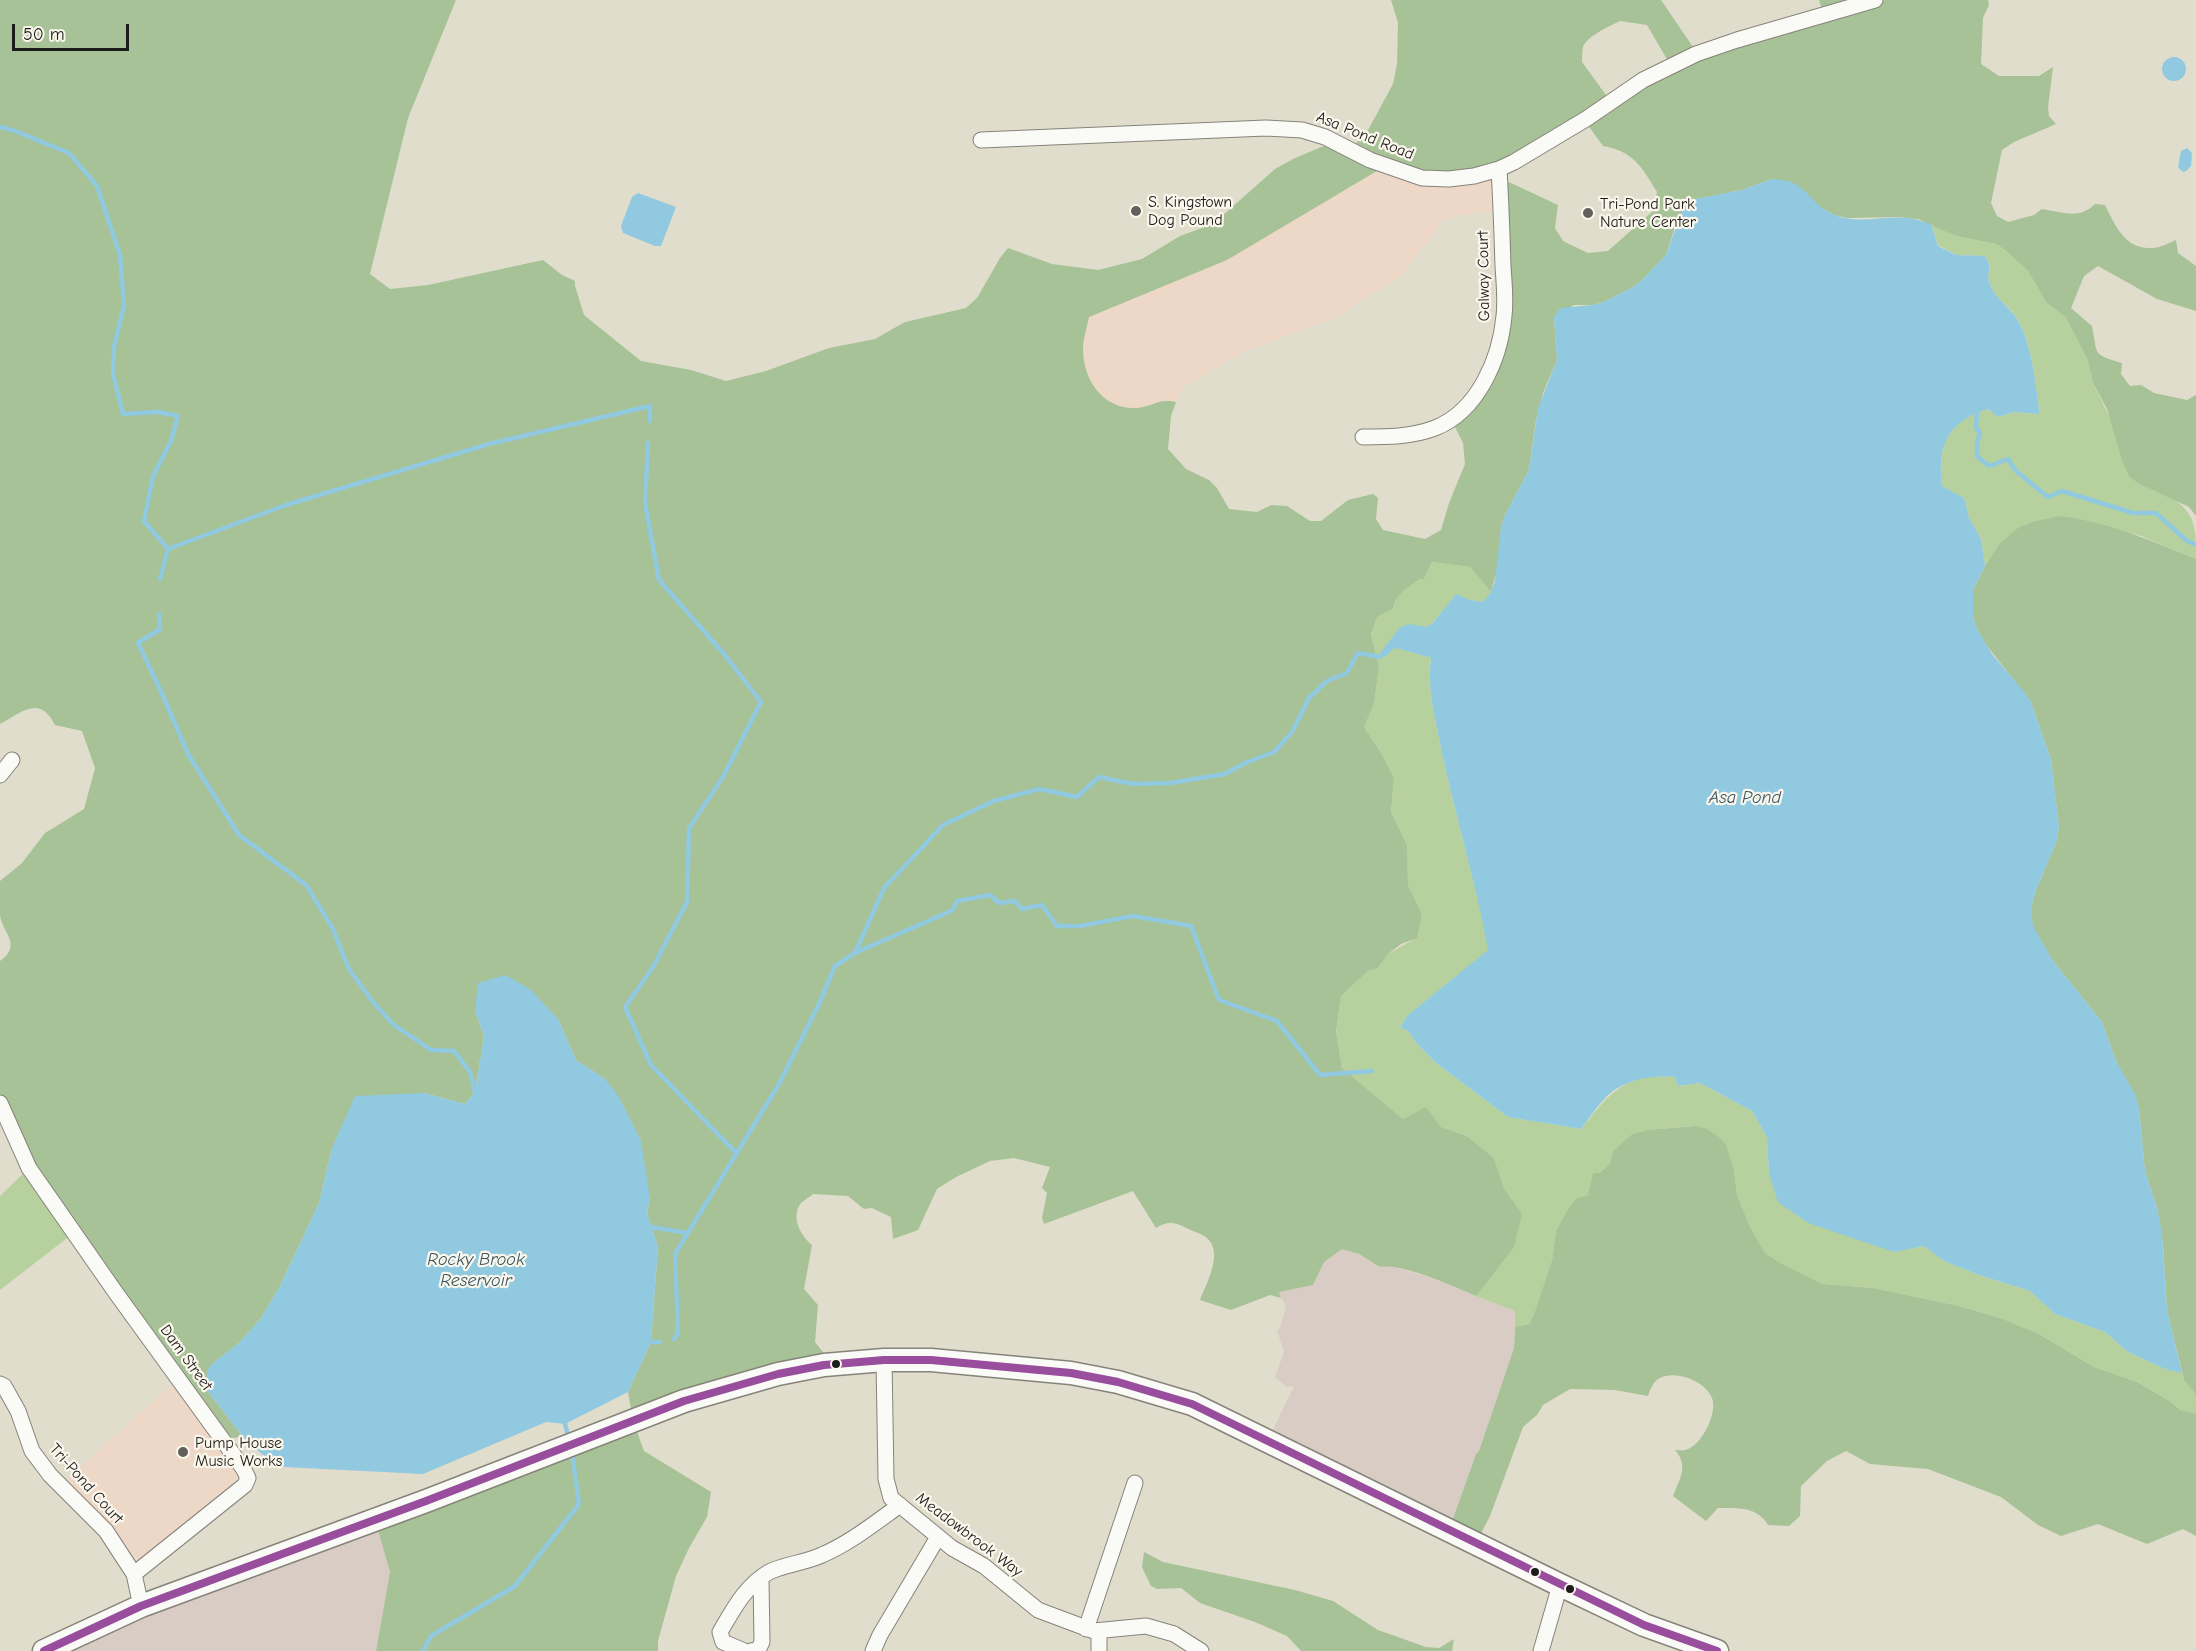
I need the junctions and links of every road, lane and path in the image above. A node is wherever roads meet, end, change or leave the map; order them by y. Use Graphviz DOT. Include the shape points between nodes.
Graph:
graph roads {
  1 [pos="1875,0"];
  2 [pos="981,140"];
  3 [pos="1499,170"];
  4 [pos="1363,437"];
  5 [pos="12,760"];
  6 [pos="0,776"];
  7 [pos="0,1103"];
  8 [pos="884,1360"];
  9 [pos="0,1384"];
  10 [pos="1135,1483"];
  11 [pos="900,1505"];
  12 [pos="938,1537"];
  13 [pos="134,1574"];
  14 [pos="761,1579"];
  15 [pos="1560,1586"];
  16 [pos="141,1606"];
  17 [pos="1093,1630"];
  18 [pos="44,1651"];
  19 [pos="744,1651"];
  20 [pos="752,1651"];
  21 [pos="873,1651"];
  22 [pos="1099,1651"];
  23 [pos="1201,1651"];
  24 [pos="1541,1651"];
  25 [pos="1717,1651"];
  1 -- 3 [label="street, Asa Pond Road" via="1696,54 1643,80"];
  2 -- 3 [label="street, Asa Pond Road" via="1266,128 1302,130 1422,178 1449,179"];
  3 -- 4 [label="street, Galway Court" via="1505,314 1496,358 1473,399 1456,416 1416,434"];
  5 -- 6 [label="street"];
  7 -- 13 [label="street, Dam Street" via="29,1168 248,1478 245,1485"];
  8 -- 11 [label="street, Meadowbrook Way" via="886,1479 891,1497"];
  8 -- 15 [label="main road" via="931,1360 1071,1373 1174,1398"];
  8 -- 16 [label="main road" via="778,1374 684,1401"];
  9 -- 13 [label="street, Tri-Pond Court" via="18,1411 32,1451 50,1475 106,1531"];
  10 -- 17 [label="street"];
  11 -- 12 [label="street, Meadowbrook Way"];
  11 -- 14 [label="street" via="822,1556 769,1572"];
  12 -- 17 [label="street, Meadowbrook Way" via="984,1566 1038,1610"];
  12 -- 21 [label="street"];
  13 -- 16 [label="street"];
  14 -- 19 [label="street" via="740,1598 720,1632 723,1642"];
  14 -- 20 [label="street" via="762,1642 758,1650"];
  15 -- 24 [label="street"];
  15 -- 25 [label="main road"];
  16 -- 18 [label="main road"];
  17 -- 22 [label="street"];
  17 -- 23 [label="street, Meadowbrook Way" via="1146,1626 1174,1634"];
}
